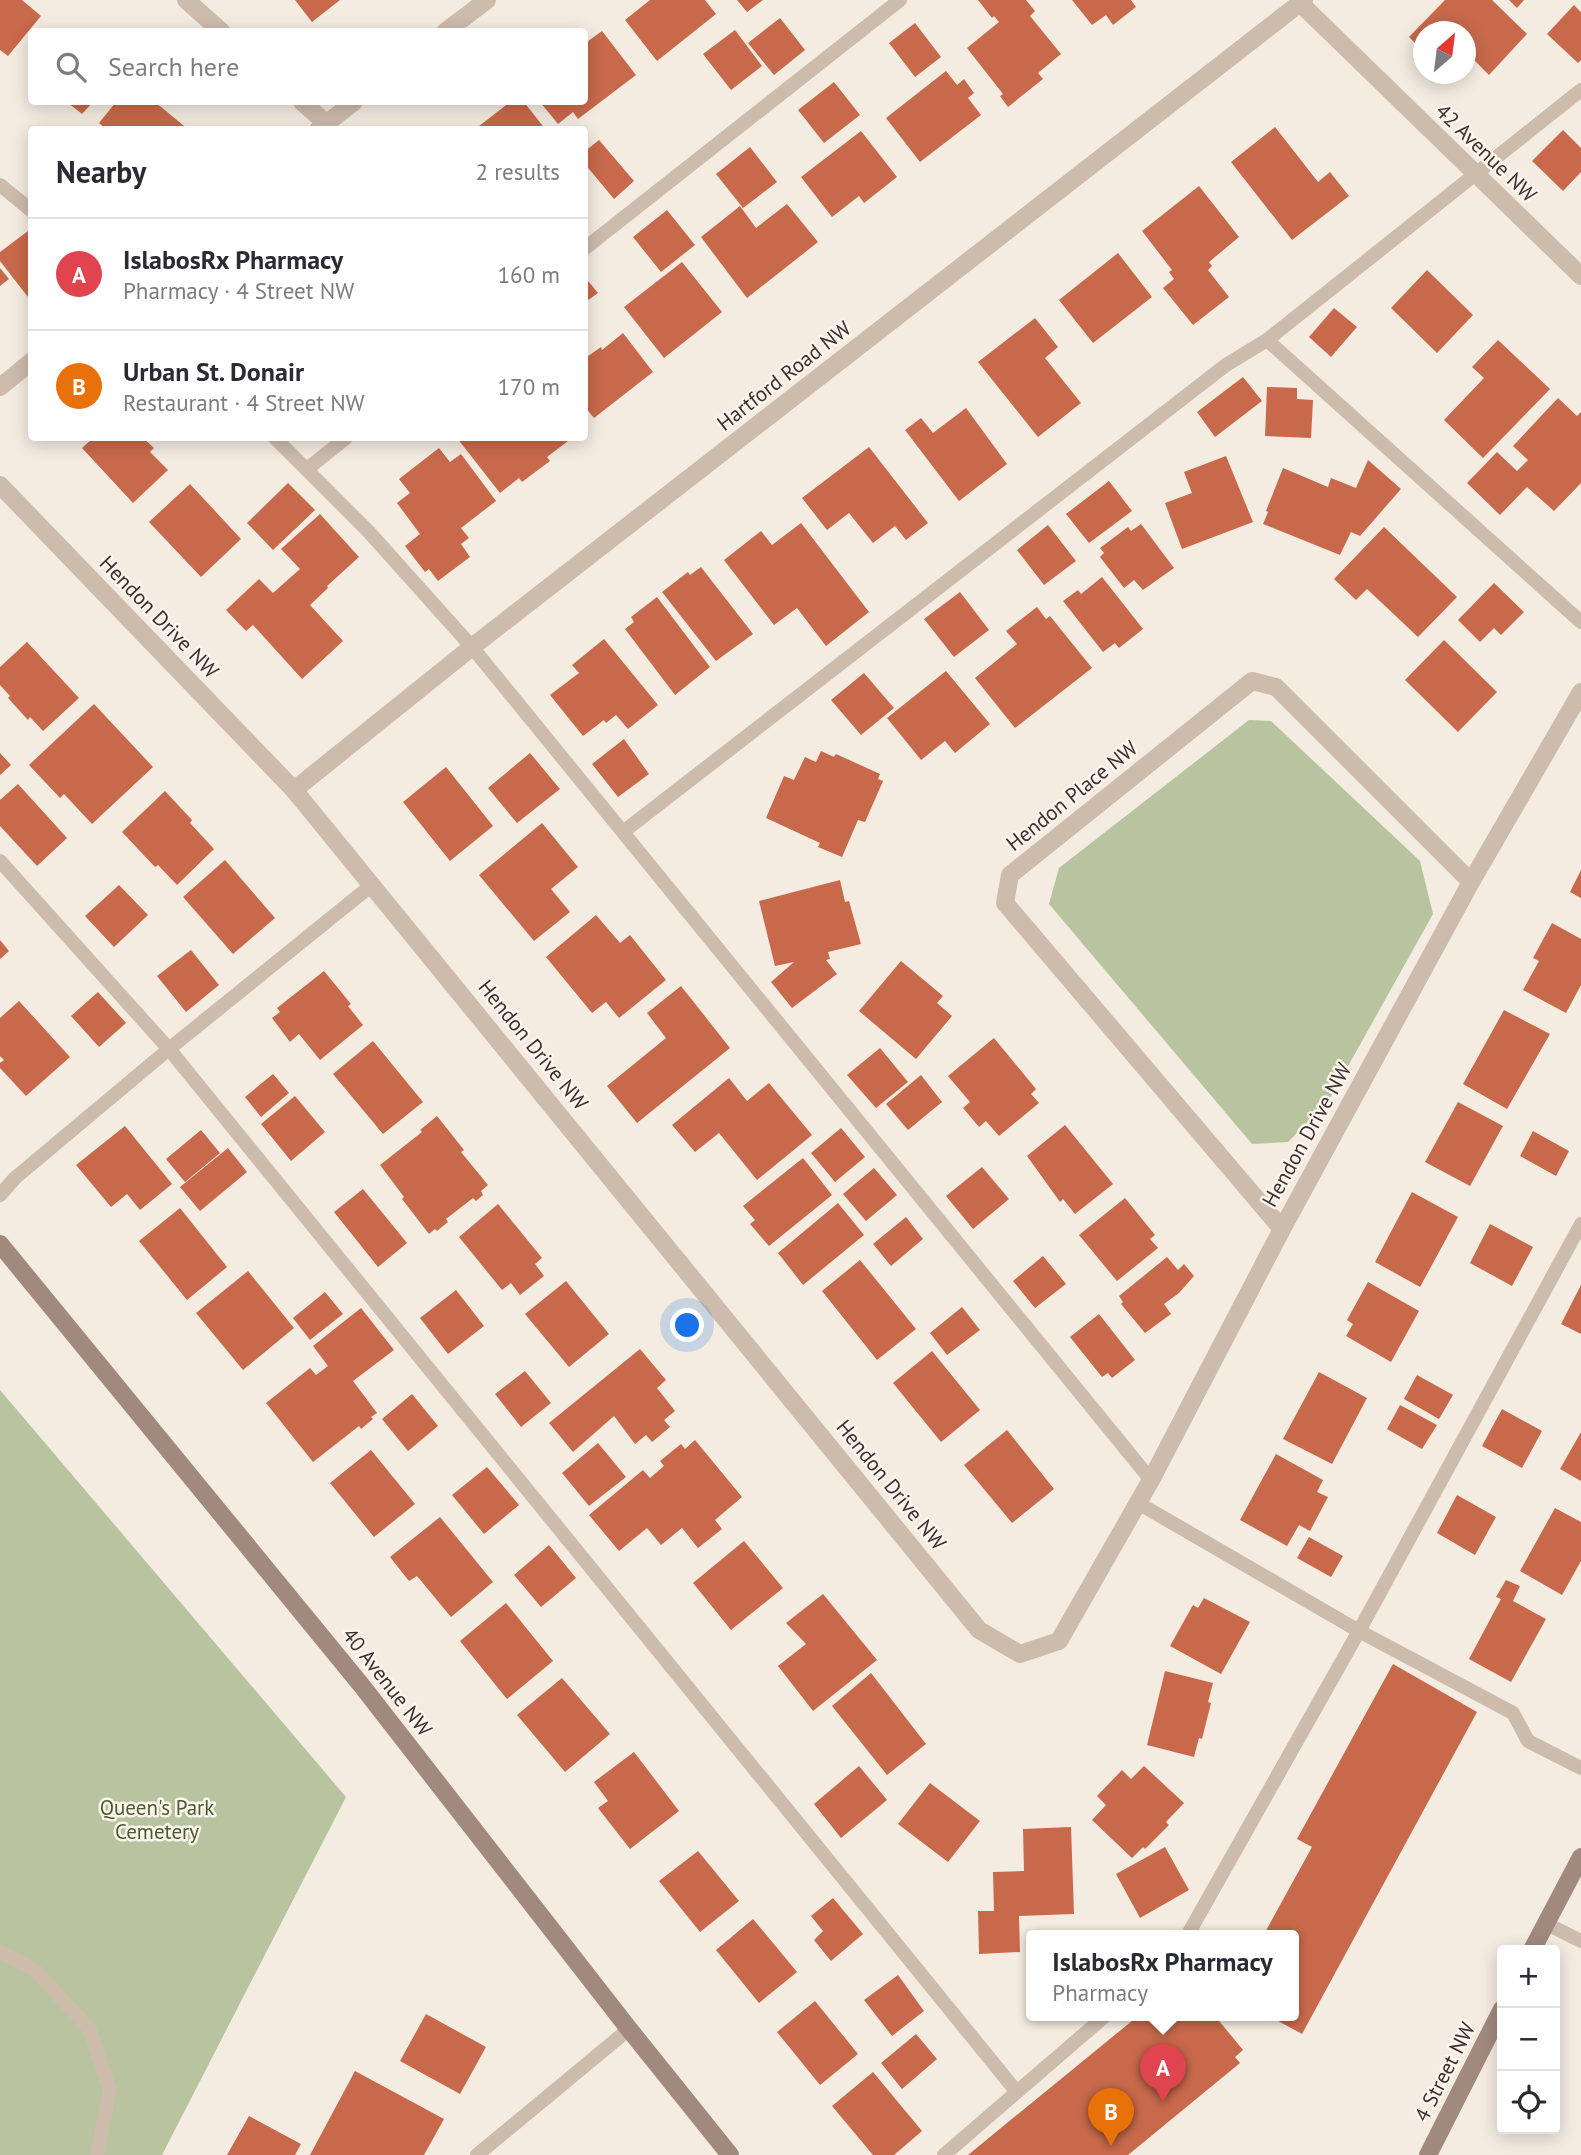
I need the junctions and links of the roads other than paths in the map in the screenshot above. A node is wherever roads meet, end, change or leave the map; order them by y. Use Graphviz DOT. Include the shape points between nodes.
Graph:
graph roads {
  1 [pos="186,0"];
  2 [pos="487,0"];
  3 [pos="900,0"];
  4 [pos="1302,2"];
  5 [pos="218,28"];
  6 [pos="451,28"];
  7 [pos="1581,90"];
  8 [pos="304,105"];
  9 [pos="350,105"];
  10 [pos="322,126"];
  11 [pos="1476,175"];
  12 [pos="0,185"];
  13 [pos="28,208"];
  14 [pos="588,246"];
  15 [pos="1581,275"];
  16 [pos="1267,340"];
  17 [pos="28,364"];
  18 [pos="0,387"];
  19 [pos="278,441"];
  20 [pos="342,441"];
  21 [pos="307,469"];
  22 [pos="0,485"];
  23 [pos="1581,622"];
  24 [pos="472,647"];
  25 [pos="1581,692"];
  26 [pos="294,790"];
  27 [pos="623,832"];
  28 [pos="0,861"];
  29 [pos="1471,882"];
  30 [pos="373,884"];
  31 [pos="169,1049"];
  32 [pos="0,1195"];
  33 [pos="1581,1224"];
  34 [pos="1282,1229"];
  35 [pos="0,1244"];
  36 [pos="1151,1480"];
  37 [pos="1138,1503"];
  38 [pos="1359,1630"];
  39 [pos="1581,1768"];
  40 [pos="1581,1857"];
  41 [pos="1545,1923"];
  42 [pos="1190,1930"];
  43 [pos="1581,1941"];
  44 [pos="1534,1945"];
  45 [pos="0,1951"];
  46 [pos="1497,2019"];
  47 [pos="1099,2021"];
  48 [pos="629,2029"];
  49 [pos="1016,2091"];
  50 [pos="97,2155"];
  51 [pos="477,2155"];
  52 [pos="730,2155"];
  53 [pos="944,2155"];
  54 [pos="1428,2155"];
  1 -- 5 [label="street"];
  2 -- 6 [label="street"];
  3 -- 14 [label="lane"];
  4 -- 11 [label="street, 42 Avenue NW"];
  4 -- 24 [label="street, Hartford Road NW"];
  7 -- 11 [label="lane"];
  8 -- 10 [label="street"];
  9 -- 10 [label="street"];
  11 -- 15 [label="street, 42 Avenue NW"];
  11 -- 16 [label="lane"];
  12 -- 13 [label="lane"];
  16 -- 23 [label="lane"];
  16 -- 27 [label="lane" via="1226,365"];
  17 -- 18 [label="street"];
  19 -- 21 [label="lane"];
  20 -- 21 [label="lane"];
  21 -- 24 [label="lane"];
  22 -- 26 [label="street, Hendon Drive NW"];
  24 -- 26 [label="street, Hartford Road NW"];
  24 -- 27 [label="lane"];
  25 -- 29 [label="street, Hendon Drive NW"];
  26 -- 30 [label="street, Hendon Drive NW"];
  27 -- 36 [label="lane"];
  28 -- 31 [label="lane"];
  29 -- 34 [label="street, Hendon Drive NW"];
  29 -- 34 [label="street, Hendon Place NW" via="1276,687 1251,681 1010,875 1005,903"];
  30 -- 31 [label="lane"];
  30 -- 37 [label="street, Hendon Drive NW" via="979,1630 1020,1654 1059,1641"];
  31 -- 32 [label="lane"];
  31 -- 49 [label="lane"];
  33 -- 38 [label="lane"];
  34 -- 36 [label="street, Hendon Drive NW"];
  35 -- 48 [label="street, 40 Avenue NW" via="362,1686"];
  36 -- 37 [label="street, Hendon Drive NW"];
  37 -- 38 [label="lane"];
  38 -- 39 [label="lane" via="1513,1713 1528,1741"];
  38 -- 42 [label="lane"];
  40 -- 41 [label="street"];
  41 -- 43 [label="lane"];
  41 -- 44 [label="street"];
  45 -- 50 [label="lane" via="36,1971 90,2030 110,2090"];
  46 -- 54 [label="street, 4 Street NW"];
  47 -- 49 [label="lane"];
  48 -- 51 [label="lane"];
  48 -- 52 [label="street, 40 Avenue NW"];
  49 -- 53 [label="lane"];
}
